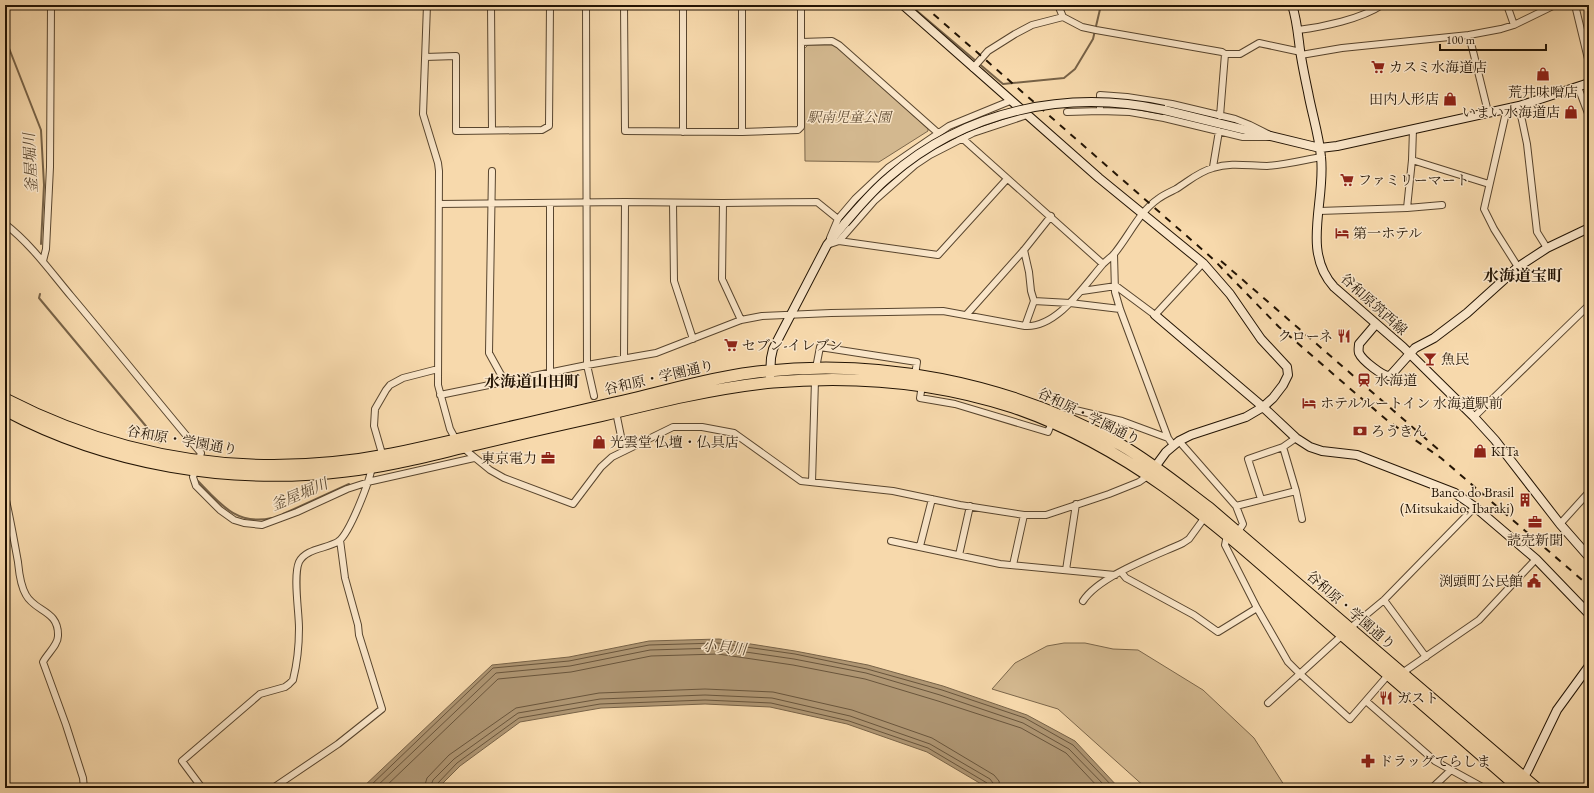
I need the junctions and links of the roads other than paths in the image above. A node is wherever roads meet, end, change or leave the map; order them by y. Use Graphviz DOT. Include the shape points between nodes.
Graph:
graph roads {
  1 [pos="51,5"];
  2 [pos="427,5"];
  3 [pos="490,5"];
  4 [pos="550,5"];
  5 [pos="586,5"];
  6 [pos="624,5"];
  7 [pos="683,5"];
  8 [pos="742,5"];
  9 [pos="801,5"];
  10 [pos="903,5"];
  11 [pos="1058,5"];
  12 [pos="1292,5"];
  13 [pos="1382,5"];
  14 [pos="1507,5"];
  15 [pos="1555,5"];
  16 [pos="1576,5"];
  17 [pos="1063,17"];
  18 [pos="1514,25"];
  19 [pos="1298,30"];
  20 [pos="1469,35"];
  21 [pos="801,42"];
  22 [pos="1301,53"];
  23 [pos="1225,54"];
  24 [pos="425,57"];
  25 [pos="1589,63"];
  26 [pos="973,68"];
  27 [pos="1589,83"];
  28 [pos="1578,87"];
  29 [pos="1010,101"];
  30 [pos="1520,106"];
  31 [pos="1507,108"];
  32 [pos="1100,111"];
  33 [pos="1067,112"];
  34 [pos="1488,112"];
  35 [pos="1027,115"];
  36 [pos="1220,116"];
  37 [pos="1589,116"];
  38 [pos="1413,129"];
  39 [pos="492,130"];
  40 [pos="1219,131"];
  41 [pos="683,132"];
  42 [pos="742,132"];
  43 [pos="941,132"];
  44 [pos="1274,137"];
  45 [pos="962,138"];
  46 [pos="1320,148"];
  47 [pos="1321,157"];
  48 [pos="1412,160"];
  49 [pos="1213,168"];
  50 [pos="492,171"];
  51 [pos="1007,179"];
  52 [pos="1489,184"];
  53 [pos="625,202"];
  54 [pos="491,203"];
  55 [pos="550,203"];
  56 [pos="587,203"];
  57 [pos="673,203"];
  58 [pos="723,203"];
  59 [pos="439,204"];
  60 [pos="1442,205"];
  61 [pos="1407,208"];
  62 [pos="1319,211"];
  63 [pos="1142,215"];
  64 [pos="1051,216"];
  65 [pos="841,221"];
  66 [pos="5,224"];
  67 [pos="1589,228"];
  68 [pos="839,241"];
  69 [pos="828,245"];
  70 [pos="1547,248"];
  71 [pos="1024,250"];
  72 [pos="1114,254"];
  73 [pos="43,262"];
  74 [pos="1203,263"];
  75 [pos="1103,264"];
  76 [pos="1518,267"];
  77 [pos="1116,286"];
  78 [pos="1082,291"];
  79 [pos="1034,301"];
  80 [pos="1070,303"];
  81 [pos="1589,305"];
  82 [pos="1120,309"];
  83 [pos="967,314"];
  84 [pos="791,315"];
  85 [pos="1155,315"];
  86 [pos="741,320"];
  87 [pos="1376,324"];
  88 [pos="1025,326"];
  89 [pos="693,339"];
  90 [pos="1410,354"];
  91 [pos="624,358"];
  92 [pos="587,365"];
  93 [pos="816,368"];
  94 [pos="438,369"];
  95 [pos="770,371"];
  96 [pos="550,373"];
  97 [pos="915,375"];
  98 [pos="815,380"];
  99 [pos="505,382"];
  100 [pos="770,382"];
  101 [pos="922,386"];
  102 [pos="440,395"];
  103 [pos="594,396"];
  104 [pos="994,397"];
  105 [pos="5,400"];
  106 [pos="1263,407"];
  107 [pos="5,410"];
  108 [pos="616,412"];
  109 [pos="990,414"];
  110 [pos="1474,417"];
  111 [pos="1066,418"];
  112 [pos="1052,422"];
  113 [pos="1168,438"];
  114 [pos="1296,438"];
  115 [pos="460,443"];
  116 [pos="1176,443"];
  117 [pos="1283,447"];
  118 [pos="624,451"];
  119 [pos="474,458"];
  120 [pos="383,460"];
  121 [pos="371,462"];
  122 [pos="197,466"];
  123 [pos="1152,471"];
  124 [pos="812,482"];
  125 [pos="367,483"];
  126 [pos="1296,491"];
  127 [pos="1589,492"];
  128 [pos="5,496"];
  129 [pos="932,499"];
  130 [pos="1261,499"];
  131 [pos="1076,504"];
  132 [pos="970,506"];
  133 [pos="1236,506"];
  134 [pos="1475,507"];
  135 [pos="1024,515"];
  136 [pos="1205,517"];
  137 [pos="1302,519"];
  138 [pos="1560,524"];
  139 [pos="1232,534"];
  140 [pos="340,540"];
  141 [pos="891,541"];
  142 [pos="920,546"];
  143 [pos="960,555"];
  144 [pos="1589,557"];
  145 [pos="1536,559"];
  146 [pos="1013,565"];
  147 [pos="1066,570"];
  148 [pos="1121,572"];
  149 [pos="1114,575"];
  150 [pos="1384,600"];
  151 [pos="1083,601"];
  152 [pos="1258,608"];
  153 [pos="1589,614"];
  154 [pos="1346,632"];
  155 [pos="1426,657"];
  156 [pos="1589,666"];
  157 [pos="1402,673"];
  158 [pos="1300,674"];
  159 [pos="1389,674"];
  160 [pos="1366,701"];
  161 [pos="1268,703"];
  162 [pos="1451,770"];
  163 [pos="1518,785"];
  164 [pos="84,788"];
  165 [pos="202,788"];
  166 [pos="273,788"];
  167 [pos="1432,788"];
  168 [pos="1484,788"];
  169 [pos="1536,788"];
  1 -- 73 [label="street" via="50,167 46,249"];
  2 -- 24 [label="street"];
  3 -- 39 [label="street"];
  4 -- 39 [label="street" via="549,126 542,130"];
  5 -- 56 [label="street"];
  6 -- 41 [label="street" via="625,131"];
  7 -- 41 [label="street"];
  8 -- 42 [label="street"];
  9 -- 21 [label="street"];
  10 -- 26 [label="street"];
  11 -- 17 [label="street"];
  12 -- 19 [label="street, 谷和原筑西線"];
  13 -- 19 [label="street" via="1373,11 1320,27"];
  14 -- 18 [label="street"];
  15 -- 18 [label="street"];
  16 -- 25 [label="street"];
  17 -- 23 [label="street" via="1082,27"];
  17 -- 26 [label="street" via="1032,25 1015,34 988,51"];
  18 -- 20 [label="street"];
  19 -- 22 [label="street, 谷和原筑西線"];
  20 -- 22 [label="street"];
  20 -- 34 [label="street"];
  21 -- 42 [label="street" via="801,127 798,130"];
  21 -- 43 [label="street" via="832,41 839,44"];
  22 -- 23 [label="street" via="1259,43 1240,54"];
  22 -- 46 [label="street, 谷和原筑西線"];
  23 -- 36 [label="street"];
  24 -- 39 [label="street" via="456,56 456,131"];
  24 -- 59 [label="street" via="423,114 438,163"];
  26 -- 29 [label="street"];
  27 -- 28 [label="street"];
  28 -- 30 [label="street"];
  28 -- 37 [label="street"];
  29 -- 35 [label="street"];
  29 -- 43 [label="street" via="963,119"];
  30 -- 31 [label="street"];
  30 -- 70 [label="street" via="1538,232"];
  31 -- 34 [label="street"];
  31 -- 52 [label="street"];
  32 -- 33 [label="street"];
  32 -- 36 [label="street" via="1100,95 1158,100"];
  32 -- 40 [label="street" via="1130,112"];
  34 -- 38 [label="street"];
  35 -- 45 [label="street"];
  35 -- 63 [label="street"];
  36 -- 44 [label="street" via="1250,124"];
  38 -- 46 [label="street"];
  38 -- 48 [label="street"];
  40 -- 44 [label="street" via="1243,137"];
  40 -- 49 [label="street"];
  41 -- 42 [label="street"];
  43 -- 45 [label="street"];
  43 -- 65 [label="street" via="889,167 855,200"];
  44 -- 46 [label="street"];
  44 -- 65 [label="street, bridge" via="1164,110 1117,102 1070,102 1026,109 984,121 949,136 913,158"];
  45 -- 51 [label="street"];
  45 -- 68 [label="street" via="930,155 893,183"];
  46 -- 47 [label="street, 谷和原筑西線"];
  47 -- 49 [label="street" via="1269,166 1229,164"];
  47 -- 62 [label="street, 谷和原筑西線"];
  48 -- 52 [label="street"];
  48 -- 61 [label="street"];
  49 -- 63 [label="street" via="1198,173 1158,199"];
  50 -- 54 [label="street"];
  51 -- 64 [label="street"];
  51 -- 68 [label="street" via="938,255"];
  52 -- 76 [label="street" via="1484,209"];
  53 -- 56 [label="street"];
  53 -- 57 [label="street"];
  53 -- 91 [label="street"];
  54 -- 55 [label="street"];
  54 -- 59 [label="street"];
  54 -- 99 [label="street" via="489,353"];
  55 -- 56 [label="street"];
  55 -- 96 [label="street"];
  56 -- 92 [label="street"];
  57 -- 58 [label="street"];
  57 -- 89 [label="street" via="674,280"];
  58 -- 65 [label="street" via="817,202"];
  58 -- 86 [label="street" via="722,279"];
  59 -- 94 [label="street"];
  60 -- 61 [label="street"];
  61 -- 62 [label="street"];
  62 -- 87 [label="street, 谷和原筑西線" via="1317,252 1322,268 1334,287"];
  63 -- 72 [label="street"];
  63 -- 74 [label="street"];
  64 -- 71 [label="street"];
  64 -- 75 [label="street"];
  65 -- 69 [label="street"];
  66 -- 73 [label="street" via="19,235"];
  67 -- 70 [label="street"];
  68 -- 69 [label="street"];
  69 -- 84 [label="street"];
  70 -- 76 [label="street"];
  71 -- 79 [label="street"];
  71 -- 83 [label="street"];
  72 -- 75 [label="street"];
  72 -- 77 [label="street"];
  73 -- 122 [label="street" via="201,453"];
  74 -- 85 [label="street"];
  74 -- 106 [label="street" via="1230,294 1261,339 1287,367 1288,376 1283,385"];
  75 -- 78 [label="street"];
  76 -- 90 [label="street" via="1467,313"];
  77 -- 78 [label="street"];
  77 -- 82 [label="street"];
  77 -- 85 [label="street"];
  78 -- 80 [label="street"];
  79 -- 80 [label="street"];
  79 -- 88 [label="street"];
  80 -- 82 [label="street"];
  80 -- 88 [label="street" via="1043,324"];
  81 -- 110 [label="street"];
  82 -- 113 [label="street"];
  83 -- 84 [label="street" via="943,311"];
  83 -- 88 [label="street"];
  84 -- 86 [label="street"];
  84 -- 95 [label="street" via="773,349"];
  85 -- 106 [label="street"];
  86 -- 89 [label="street"];
  87 -- 90 [label="street, 谷和原筑西線"];
  87 -- 90 [label="street" via="1360,344 1360,354 1364,360 1387,377 1392,375"];
  89 -- 91 [label="street" via="656,353"];
  90 -- 110 [label="street, 谷和原筑西線"];
  91 -- 92 [label="street"];
  92 -- 96 [label="street"];
  92 -- 103 [label="street"];
  93 -- 95 [label="highway, 谷和原・学園通り"];
  93 -- 97 [label="highway, 谷和原・学園通り" via="876,370"];
  93 -- 97 [label="street" via="820,347 917,362"];
  94 -- 102 [label="street"];
  94 -- 120 [label="street" via="403,378 386,390 375,409 374,426"];
  95 -- 100 [label="street"];
  95 -- 115 [label="highway, 谷和原・学園通り" via="724,377"];
  96 -- 99 [label="street"];
  97 -- 104 [label="highway, 谷和原・学園通り" via="954,382"];
  98 -- 100 [label="highway, 谷和原・学園通り"];
  98 -- 101 [label="highway, 谷和原・学園通り" via="893,382"];
  98 -- 124 [label="street"];
  99 -- 102 [label="street"];
  100 -- 108 [label="highway, 谷和原・学園通り" via="654,402"];
  101 -- 104 [label="highway, 谷和原・学園通り"];
  101 -- 109 [label="street" via="920,398"];
  102 -- 115 [label="street" via="450,428"];
  104 -- 109 [label="street"];
  104 -- 111 [label="highway, 谷和原・学園通り" via="1028,403"];
  104 -- 112 [label="highway, 谷和原・学園通り"];
  105 -- 122 [label="highway, 谷和原・学園通り" via="58,425"];
  106 -- 114 [label="street"];
  106 -- 116 [label="street" via="1246,417 1191,435"];
  107 -- 122 [label="highway, 谷和原・学園通り" via="89,446 154,463"];
  108 -- 115 [label="highway, 谷和原・学園通り"];
  108 -- 118 [label="street"];
  109 -- 112 [label="street" via="1048,432"];
  110 -- 138 [label="street, 谷和原筑西線"];
  111 -- 113 [label="street" via="1071,409 1122,421"];
  111 -- 123 [label="highway, 谷和原・学園通り" via="1121,445"];
  112 -- 123 [label="highway, 谷和原・学園通り"];
  113 -- 116 [label="street"];
  114 -- 117 [label="street"];
  114 -- 134 [label="street" via="1310,447 1357,455 1442,487"];
  115 -- 119 [label="street"];
  115 -- 120 [label="highway, 谷和原・学園通り"];
  116 -- 123 [label="street"];
  116 -- 133 [label="street"];
  117 -- 126 [label="street"];
  117 -- 130 [label="street" via="1248,458"];
  118 -- 119 [label="street" via="601,467 573,504 504,478"];
  118 -- 124 [label="street" via="673,427 702,426 721,429 734,433 802,481"];
  119 -- 125 [label="street"];
  120 -- 121 [label="highway, 谷和原・学園通り"];
  121 -- 122 [label="highway, 谷和原・学園通り" via="321,474 283,475 234,474"];
  121 -- 125 [label="street"];
  122 -- 125 [label="street" via="193,480 196,486 220,510 234,520 262,525"];
  123 -- 131 [label="street" via="1139,482"];
  123 -- 136 [label="highway, 谷和原・学園通り"];
  123 -- 139 [label="highway, 谷和原・学園通り" via="1209,508"];
  124 -- 129 [label="street" via="893,491"];
  125 -- 140 [label="street" via="350,526"];
  126 -- 130 [label="street"];
  126 -- 137 [label="street"];
  127 -- 138 [label="street"];
  128 -- 164 [label="street" via="25,594 51,615 56,625 56,643 43,662 66,725"];
  129 -- 132 [label="street"];
  129 -- 142 [label="street"];
  130 -- 133 [label="street"];
  131 -- 135 [label="street" via="1046,515"];
  131 -- 147 [label="street"];
  132 -- 135 [label="street"];
  132 -- 143 [label="street"];
  133 -- 139 [label="street" via="1243,524"];
  134 -- 145 [label="street"];
  134 -- 150 [label="street"];
  135 -- 146 [label="street"];
  136 -- 139 [label="highway, 谷和原・学園通り"];
  136 -- 148 [label="street" via="1183,543"];
  138 -- 144 [label="street, 谷和原筑西線"];
  139 -- 152 [label="street" via="1225,545"];
  139 -- 154 [label="highway, 谷和原・学園通り"];
  140 -- 165 [label="street" via="304,555 297,569 299,630 294,673 289,684 260,694 182,761"];
  140 -- 166 [label="street" via="345,578 359,635 382,709 338,744"];
  141 -- 142 [label="street"];
  142 -- 143 [label="street"];
  143 -- 146 [label="street"];
  145 -- 153 [label="street"];
  145 -- 155 [label="street" via="1479,620"];
  146 -- 147 [label="street"];
  147 -- 149 [label="street"];
  148 -- 149 [label="street"];
  148 -- 152 [label="street" via="1126,578 1194,615 1218,632"];
  149 -- 151 [label="street" via="1095,588"];
  150 -- 154 [label="street"];
  150 -- 155 [label="street"];
  152 -- 158 [label="street" via="1288,662"];
  154 -- 157 [label="highway, 谷和原・学園通り"];
  154 -- 158 [label="street"];
  154 -- 159 [label="highway, 谷和原・学園通り"];
  155 -- 157 [label="street"];
  156 -- 163 [label="street" via="1556,710"];
  157 -- 163 [label="highway, 谷和原・学園通り"];
  158 -- 160 [label="street" via="1350,719"];
  158 -- 161 [label="street"];
  159 -- 160 [label="street"];
  159 -- 163 [label="highway, 谷和原・学園通り"];
  160 -- 162 [label="street" via="1435,761"];
  162 -- 167 [label="street"];
  162 -- 168 [label="street"];
  163 -- 169 [label="highway, 谷和原・学園通り"];
}
